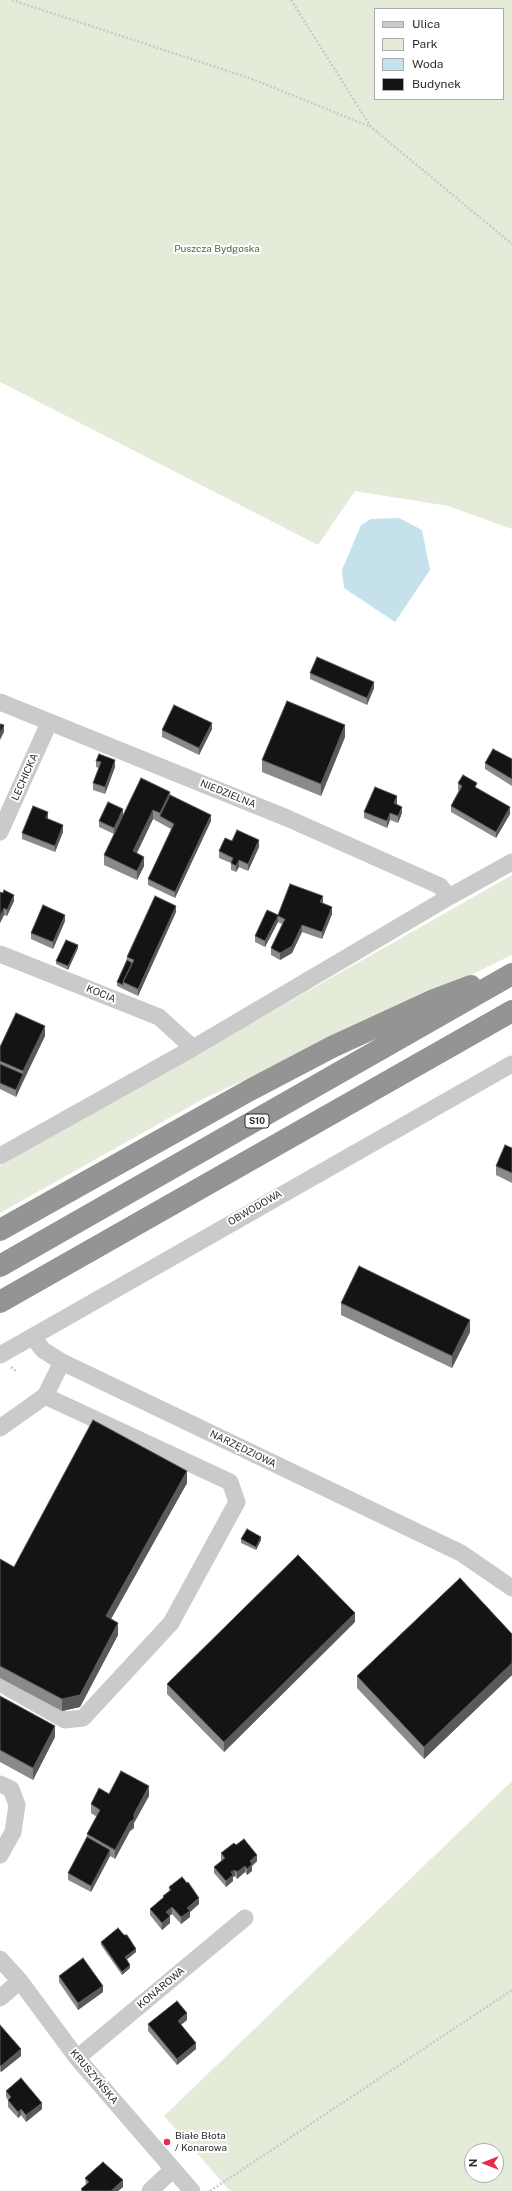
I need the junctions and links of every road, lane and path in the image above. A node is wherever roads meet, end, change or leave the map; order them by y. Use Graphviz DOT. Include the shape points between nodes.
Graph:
graph roads {
  1 [pos="12,0"];
  2 [pos="291,0"];
  3 [pos="371,127"];
  4 [pos="512,244"];
  5 [pos="0,702"];
  6 [pos="50,723"];
  7 [pos="0,832"];
  8 [pos="512,862"];
  9 [pos="448,897"];
  10 [pos="0,954"];
  11 [pos="512,970"];
  12 [pos="512,974"];
  13 [pos="512,1011"];
  14 [pos="193,1048"];
  15 [pos="512,1064"];
  16 [pos="0,1156"];
  17 [pos="0,1230"];
  18 [pos="0,1266"];
  19 [pos="0,1302"];
  20 [pos="32,1336"];
  21 [pos="6,1361"];
  22 [pos="62,1362"];
  23 [pos="17,1372"];
  24 [pos="45,1396"];
  25 [pos="0,1428"];
  26 [pos="512,1588"];
  27 [pos="0,1683"];
  28 [pos="0,1784"];
  29 [pos="0,1855"];
  30 [pos="244,1918"];
  31 [pos="0,1959"];
  32 [pos="20,1981"];
  33 [pos="512,1990"];
  34 [pos="0,1998"];
  35 [pos="77,2058"];
  36 [pos="172,2170"];
  37 [pos="150,2191"];
  38 [pos="192,2191"];
  39 [pos="210,2191"];
  1 -- 3 [label="path" via="255,80"];
  2 -- 3 [label="path"];
  3 -- 4 [label="path"];
  5 -- 6 [label="street, NIEDZIELNA"];
  6 -- 7 [label="street, LECHICKA"];
  6 -- 9 [label="street, NIEDZIELNA" via="287,818 440,886"];
  8 -- 9 [label="street"];
  9 -- 14 [label="street"];
  10 -- 14 [label="street, KOCIA" via="159,1017"];
  11 -- 17 [label="highway" via="434,1000 332,1047 225,1103"];
  12 -- 18 [label="highway, S10"];
  13 -- 19 [label="highway"];
  14 -- 16 [label="street"];
  15 -- 20 [label="street, OBWODOWA"];
  20 -- 21 [label="street, OBWODOWA"];
  20 -- 22 [label="street, NARZĘDZIOWA" via="43,1350"];
  21 -- 23 [label="path"];
  22 -- 24 [label="street"];
  22 -- 26 [label="street, NARZĘDZIOWA" via="461,1553"];
  24 -- 25 [label="street"];
  24 -- 27 [label="street" via="230,1482 237,1502 171,1623 83,1718 65,1720"];
  28 -- 29 [label="street" via="11,1789 17,1805 13,1832"];
  30 -- 35 [label="street, KONAROWA"];
  31 -- 32 [label="street, KRUSZYŃSKA"];
  32 -- 34 [label="street"];
  32 -- 35 [label="street, KRUSZYŃSKA"];
  33 -- 39 [label="path"];
  35 -- 36 [label="street, KRUSZYŃSKA"];
  36 -- 37 [label="street"];
  36 -- 38 [label="street, KRUSZYŃSKA"];
}
